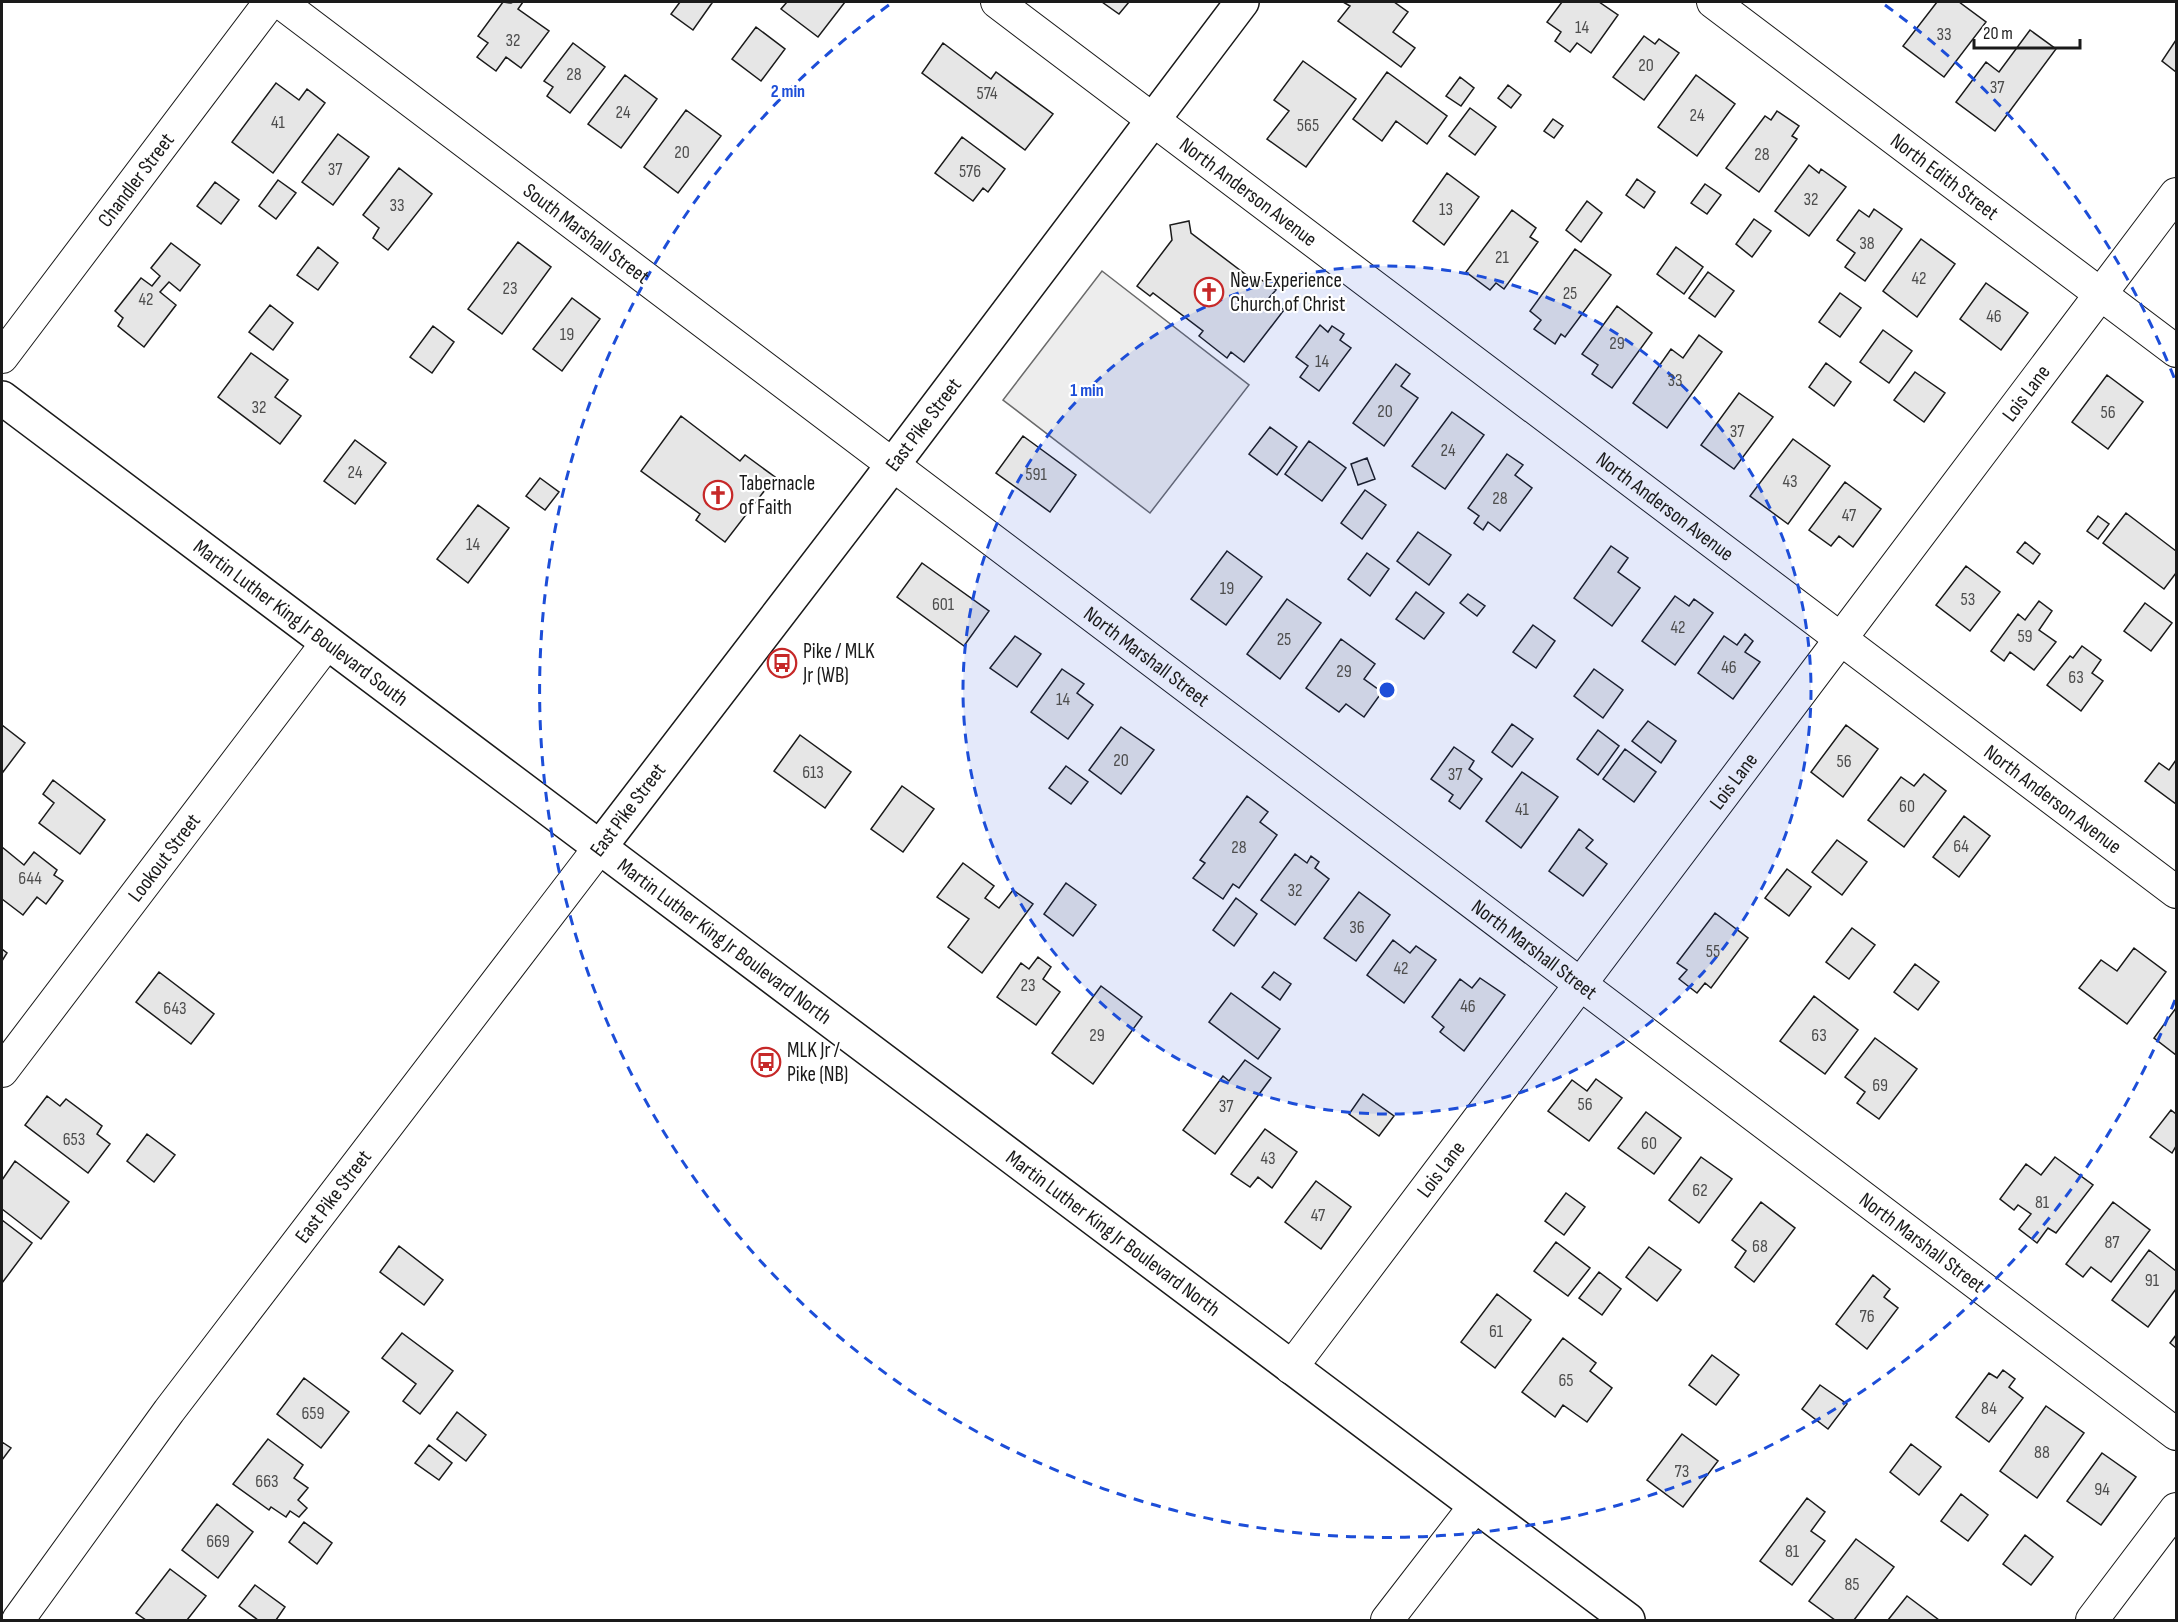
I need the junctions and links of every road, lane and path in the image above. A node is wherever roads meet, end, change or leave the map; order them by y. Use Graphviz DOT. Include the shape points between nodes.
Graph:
graph roads {
  1 [pos="270,2"];
  2 [pos="280,2"];
  3 [pos="997,2"];
  4 [pos="1242,2"];
  5 [pos="1713,2"];
  6 [pos="1153,120"];
  7 [pos="2176,194"];
  8 [pos="2101,294"];
  9 [pos="2176,351"];
  10 [pos="2,357"];
  11 [pos="2,398"];
  12 [pos="894,464"];
  13 [pos="1840,639"];
  14 [pos="327,643"];
  15 [pos="600,847"];
  16 [pos="2176,892"];
  17 [pos="1580,984"];
  18 [pos="2,1071"];
  19 [pos="1291,1368"];
  20 [pos="2176,1434"];
  21 [pos="1475,1506"];
  22 [pos="2176,1509"];
  23 [pos="18,1620"];
  24 [pos="1387,1620"];
  25 [pos="1628,1620"];
  26 [pos="2092,1620"];
  1 -- 10 [label="street, Chandler Street"];
  2 -- 12 [label="street, South Marshall Street"];
  3 -- 6 [label="street, North Anderson Avenue"];
  4 -- 6 [label="main road, East Pike Street"];
  5 -- 8 [label="street, North Edith Street"];
  6 -- 12 [label="main road, East Pike Street"];
  6 -- 13 [label="street, North Anderson Avenue"];
  7 -- 8 [label="street, Lois Lane"];
  8 -- 9 [label="street, North Edith Street"];
  8 -- 13 [label="street, Lois Lane"];
  11 -- 14 [label="main road, Martin Luther King Jr Boulevard South"];
  12 -- 15 [label="main road, East Pike Street"];
  12 -- 17 [label="street, North Marshall Street"];
  13 -- 16 [label="street, North Anderson Avenue"];
  13 -- 17 [label="street, Lois Lane"];
  14 -- 15 [label="main road, Martin Luther King Jr Boulevard South"];
  14 -- 18 [label="street, Lookout Street"];
  15 -- 19 [label="main road, Martin Luther King Jr Boulevard North"];
  15 -- 23 [label="street, East Pike Street" via="169,1412"];
  17 -- 19 [label="street, Lois Lane"];
  17 -- 20 [label="street, North Marshall Street"];
  19 -- 21 [label="main road, Martin Luther King Jr Boulevard North"];
  21 -- 24 [label="street"];
  21 -- 25 [label="main road, Martin Luther King Jr Boulevard North"];
  22 -- 26 [label="street"];
}
